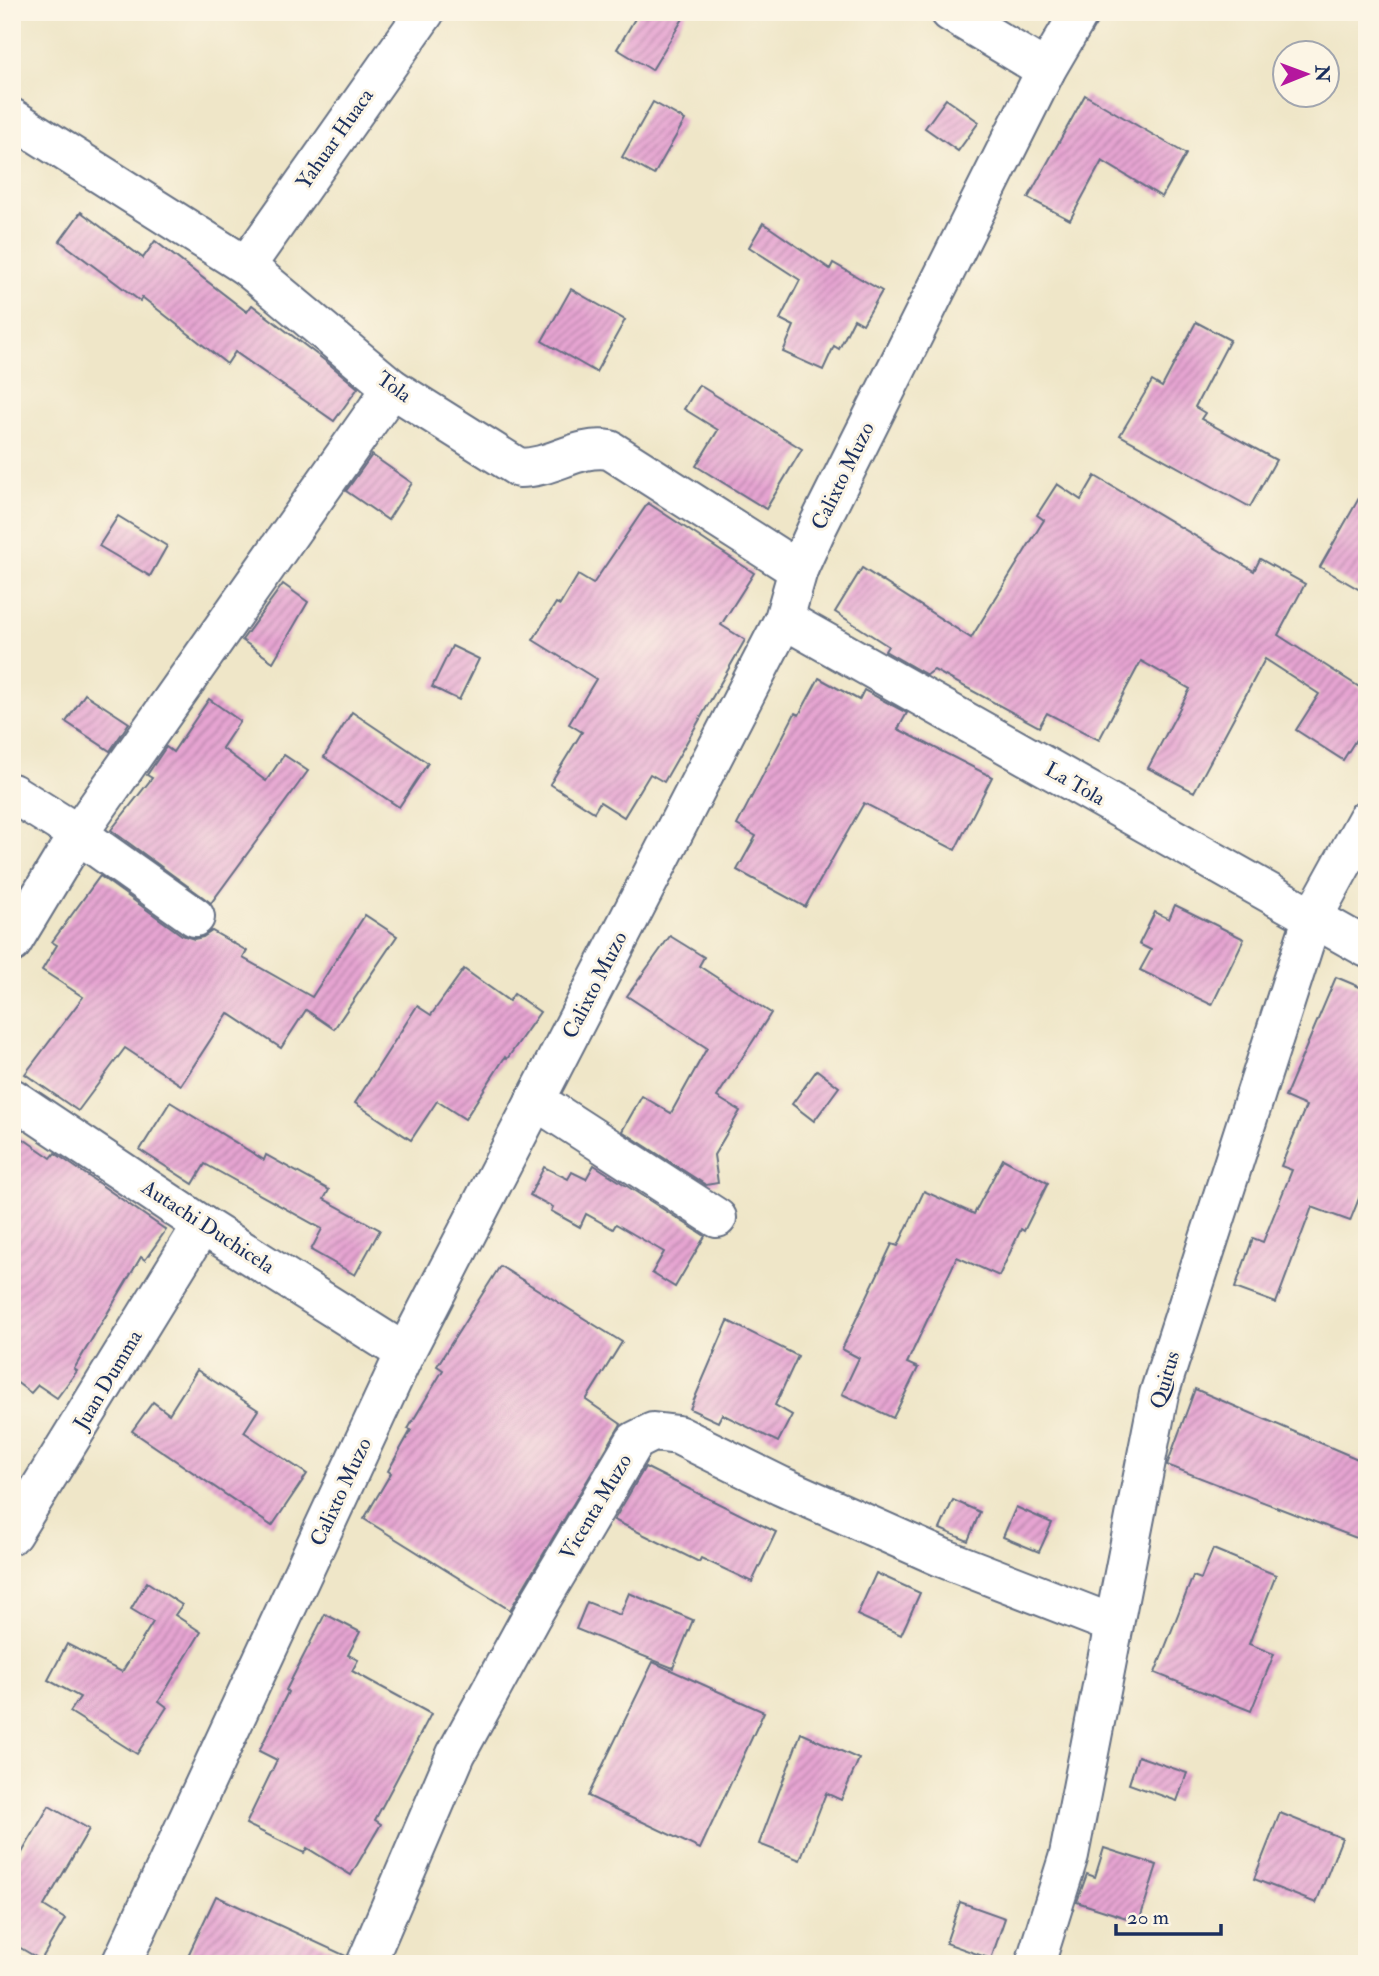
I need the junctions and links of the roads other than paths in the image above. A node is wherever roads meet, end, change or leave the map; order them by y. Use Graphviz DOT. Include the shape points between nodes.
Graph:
graph roads {
  1 [pos="425,12"];
  2 [pos="950,12"];
  3 [pos="1080,12"];
  4 [pos="1046,70"];
  5 [pos="12,118"];
  6 [pos="246,266"];
  7 [pos="392,388"];
  8 [pos="798,570"];
  9 [pos="784,619"];
  10 [pos="12,793"];
  11 [pos="1367,819"];
  12 [pos="78,834"];
  13 [pos="195,917"];
  14 [pos="1312,919"];
  15 [pos="12,943"];
  16 [pos="1367,948"];
  17 [pos="12,1098"];
  18 [pos="536,1100"];
  19 [pos="717,1218"];
  20 [pos="202,1225"];
  21 [pos="405,1353"];
  22 [pos="12,1534"];
  23 [pos="1113,1624"];
  24 [pos="121,1964"];
  25 [pos="366,1964"];
  26 [pos="1035,1964"];
  1 -- 6 [label="street, Yahuar Huaca"];
  2 -- 4 [label="street"];
  3 -- 4 [label="street, Calixto Muzo"];
  4 -- 8 [label="street, Calixto Muzo"];
  5 -- 6 [label="street, Tola"];
  6 -- 7 [label="street, Tola"];
  7 -- 8 [label="street, Tola" via="519,468 537,468 591,447 610,450"];
  7 -- 12 [label="street"];
  8 -- 9 [label="street, Calixto Muzo"];
  9 -- 14 [label="street, La Tola"];
  9 -- 18 [label="street, Calixto Muzo"];
  10 -- 12 [label="street"];
  11 -- 14 [label="street, Quitus"];
  12 -- 13 [label="street"];
  12 -- 15 [label="street"];
  14 -- 16 [label="street, La Tola"];
  14 -- 23 [label="street, Quitus" via="1160,1394"];
  17 -- 20 [label="street, Autachi Duchicela"];
  18 -- 19 [label="street"];
  18 -- 21 [label="street, Calixto Muzo"];
  20 -- 21 [label="street, Autachi Duchicela"];
  20 -- 22 [label="street, Juan Dumma"];
  21 -- 24 [label="street, Calixto Muzo"];
  23 -- 25 [label="street, Vicenta Muzo" via="943,1558 678,1435 653,1432 635,1441 456,1754"];
  23 -- 26 [label="street, Quitus" via="1069,1855"];
}
